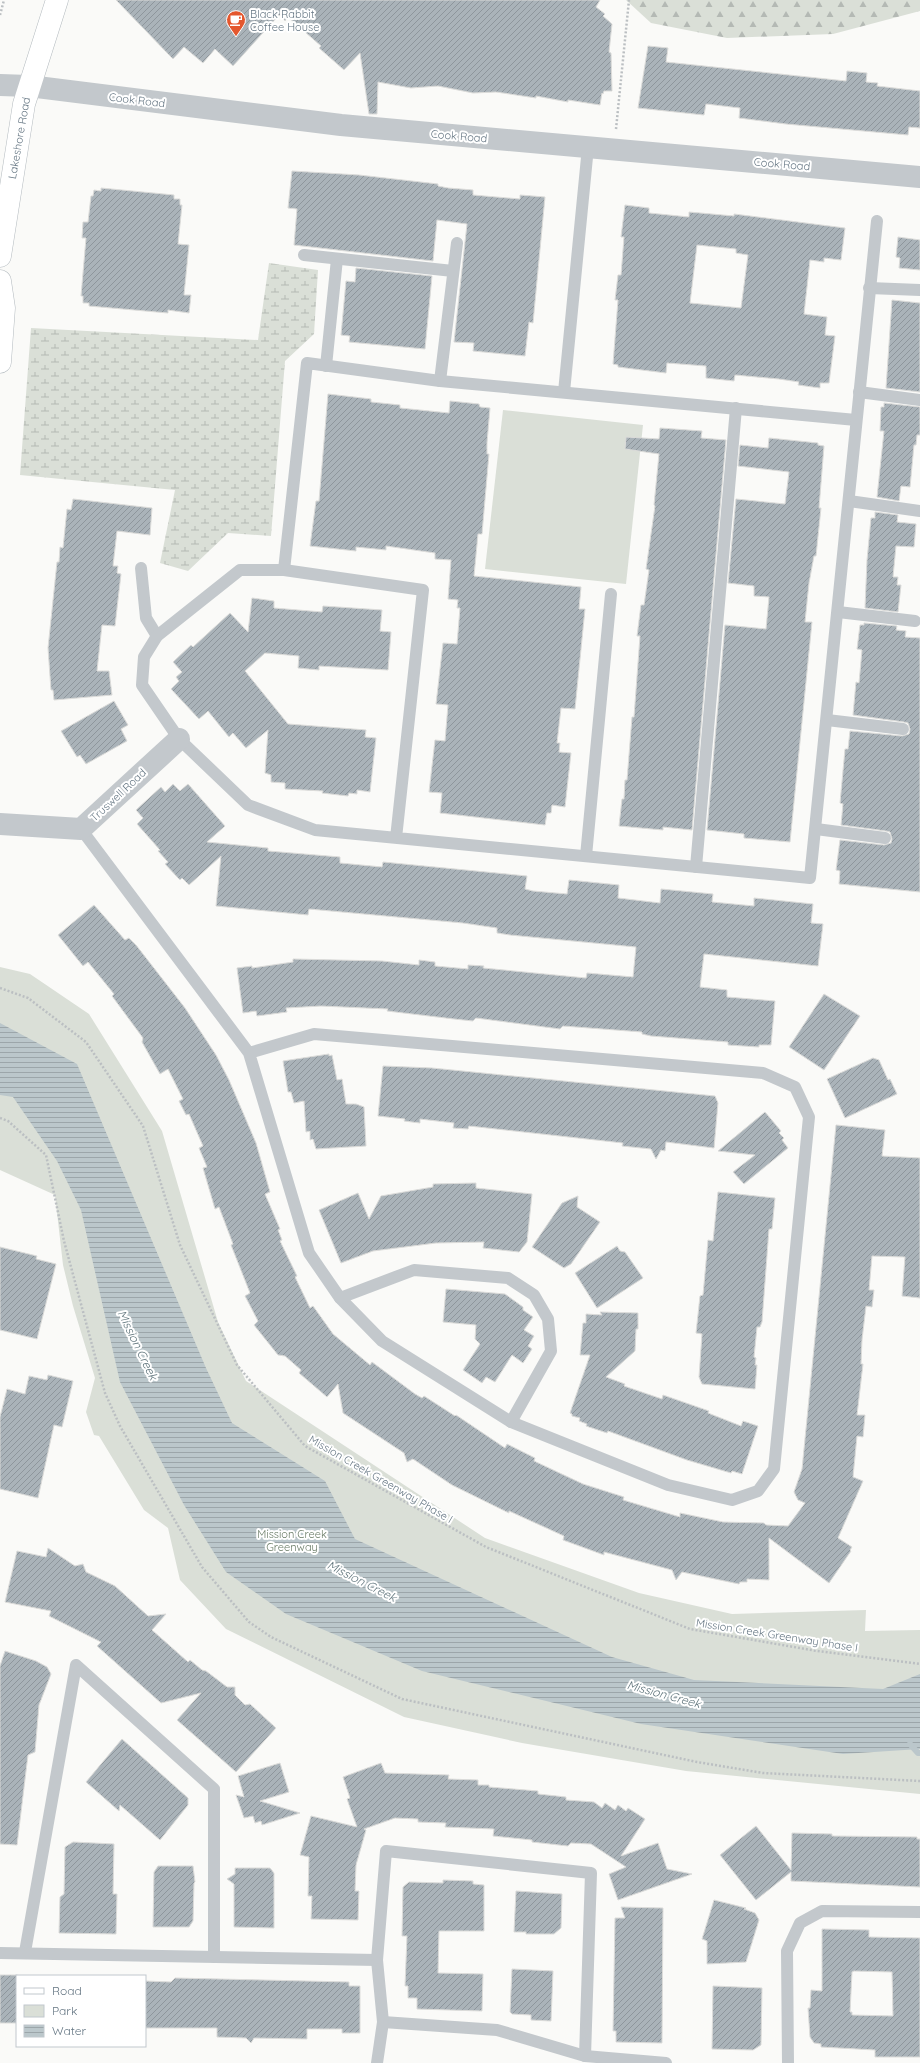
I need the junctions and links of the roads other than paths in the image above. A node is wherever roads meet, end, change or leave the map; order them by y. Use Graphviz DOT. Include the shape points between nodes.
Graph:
graph roads {
  1 [pos="57,0"];
  2 [pos="0,85"];
  3 [pos="29,86"];
  4 [pos="588,147"];
  5 [pos="0,158"];
  6 [pos="920,176"];
  7 [pos="12,181"];
  8 [pos="877,221"];
  9 [pos="457,243"];
  10 [pos="304,255"];
  11 [pos="0,256"];
  12 [pos="337,259"];
  13 [pos="453,271"];
  14 [pos="0,281"];
  15 [pos="869,288"];
  16 [pos="920,290"];
  17 [pos="0,362"];
  18 [pos="326,366"];
  19 [pos="440,381"];
  20 [pos="564,392"];
  21 [pos="859,392"];
  22 [pos="920,400"];
  23 [pos="736,408"];
  24 [pos="856,420"];
  25 [pos="849,501"];
  26 [pos="920,511"];
  27 [pos="141,568"];
  28 [pos="284,570"];
  29 [pos="611,594"];
  30 [pos="838,612"];
  31 [pos="916,621"];
  32 [pos="157,636"];
  33 [pos="827,720"];
  34 [pos="903,729"];
  35 [pos="179,739"];
  36 [pos="0,824"];
  37 [pos="81,829"];
  38 [pos="816,829"];
  39 [pos="396,838"];
  40 [pos="885,838"];
  41 [pos="586,856"];
  42 [pos="696,867"];
  43 [pos="249,1053"];
  44 [pos="340,1298"];
  45 [pos="511,1422"];
  46 [pos="920,1912"];
  47 [pos="25,1952"];
  48 [pos="0,1953"];
  49 [pos="214,1956"];
  50 [pos="377,1960"];
  51 [pos="383,2022"];
  52 [pos="585,2056"];
  53 [pos="377,2063"];
  54 [pos="666,2063"];
  55 [pos="788,2063"];
  1 -- 3 [label="main road, Lakeshore Road"];
  2 -- 3 [label="street, Cook Road"];
  3 -- 4 [label="street, Cook Road" via="341,125"];
  3 -- 7 [label="main road, Lakeshore Road"];
  4 -- 6 [label="street, Cook Road"];
  4 -- 20 [label="lane"];
  5 -- 7 [label="main road"];
  7 -- 11 [label="main road, Lakeshore Road"];
  8 -- 15 [label="lane"];
  9 -- 13 [label="lane"];
  10 -- 12 [label="lane"];
  12 -- 13 [label="lane"];
  12 -- 18 [label="lane"];
  13 -- 19 [label="lane"];
  14 -- 17 [label="main road" via="4,308"];
  15 -- 16 [label="lane"];
  15 -- 21 [label="lane"];
  18 -- 19 [label="lane"];
  18 -- 28 [label="lane" via="307,363"];
  19 -- 20 [label="lane"];
  20 -- 23 [label="lane"];
  21 -- 22 [label="lane"];
  21 -- 24 [label="lane"];
  23 -- 24 [label="lane"];
  23 -- 42 [label="lane"];
  24 -- 25 [label="lane"];
  25 -- 26 [label="lane"];
  25 -- 30 [label="lane"];
  27 -- 32 [label="lane" via="146,618"];
  28 -- 32 [label="lane" via="240,570"];
  28 -- 39 [label="lane" via="423,590"];
  29 -- 41 [label="lane"];
  30 -- 31 [label="lane"];
  30 -- 33 [label="lane"];
  32 -- 35 [label="lane" via="144,658 142,685"];
  33 -- 34 [label="lane"];
  33 -- 38 [label="lane"];
  35 -- 37 [label="street, Truswell Road"];
  35 -- 39 [label="lane" via="248,805 315,830"];
  36 -- 37 [label="street, Truswell Road"];
  37 -- 43 [label="lane"];
  38 -- 40 [label="lane"];
  38 -- 42 [label="lane" via="810,878"];
  39 -- 41 [label="lane"];
  41 -- 42 [label="lane"];
  43 -- 44 [label="lane" via="309,1253"];
  43 -- 45 [label="lane" via="314,1034 763,1073 795,1087 809,1117 774,1469 758,1491 732,1500 668,1485"];
  44 -- 45 [label="lane" via="382,1341"];
  44 -- 45 [label="lane" via="414,1270 508,1278 534,1295 548,1319 551,1351"];
  46 -- 55 [label="lane" via="822,1911 800,1923 787,1951"];
  47 -- 48 [label="lane"];
  47 -- 49 [label="lane"];
  47 -- 49 [label="lane" via="76,1665 214,1789"];
  49 -- 50 [label="lane"];
  50 -- 51 [label="lane"];
  50 -- 52 [label="lane" via="386,1851 591,1873"];
  51 -- 52 [label="lane" via="498,2030"];
  51 -- 53 [label="lane"];
  52 -- 54 [label="lane"];
}
